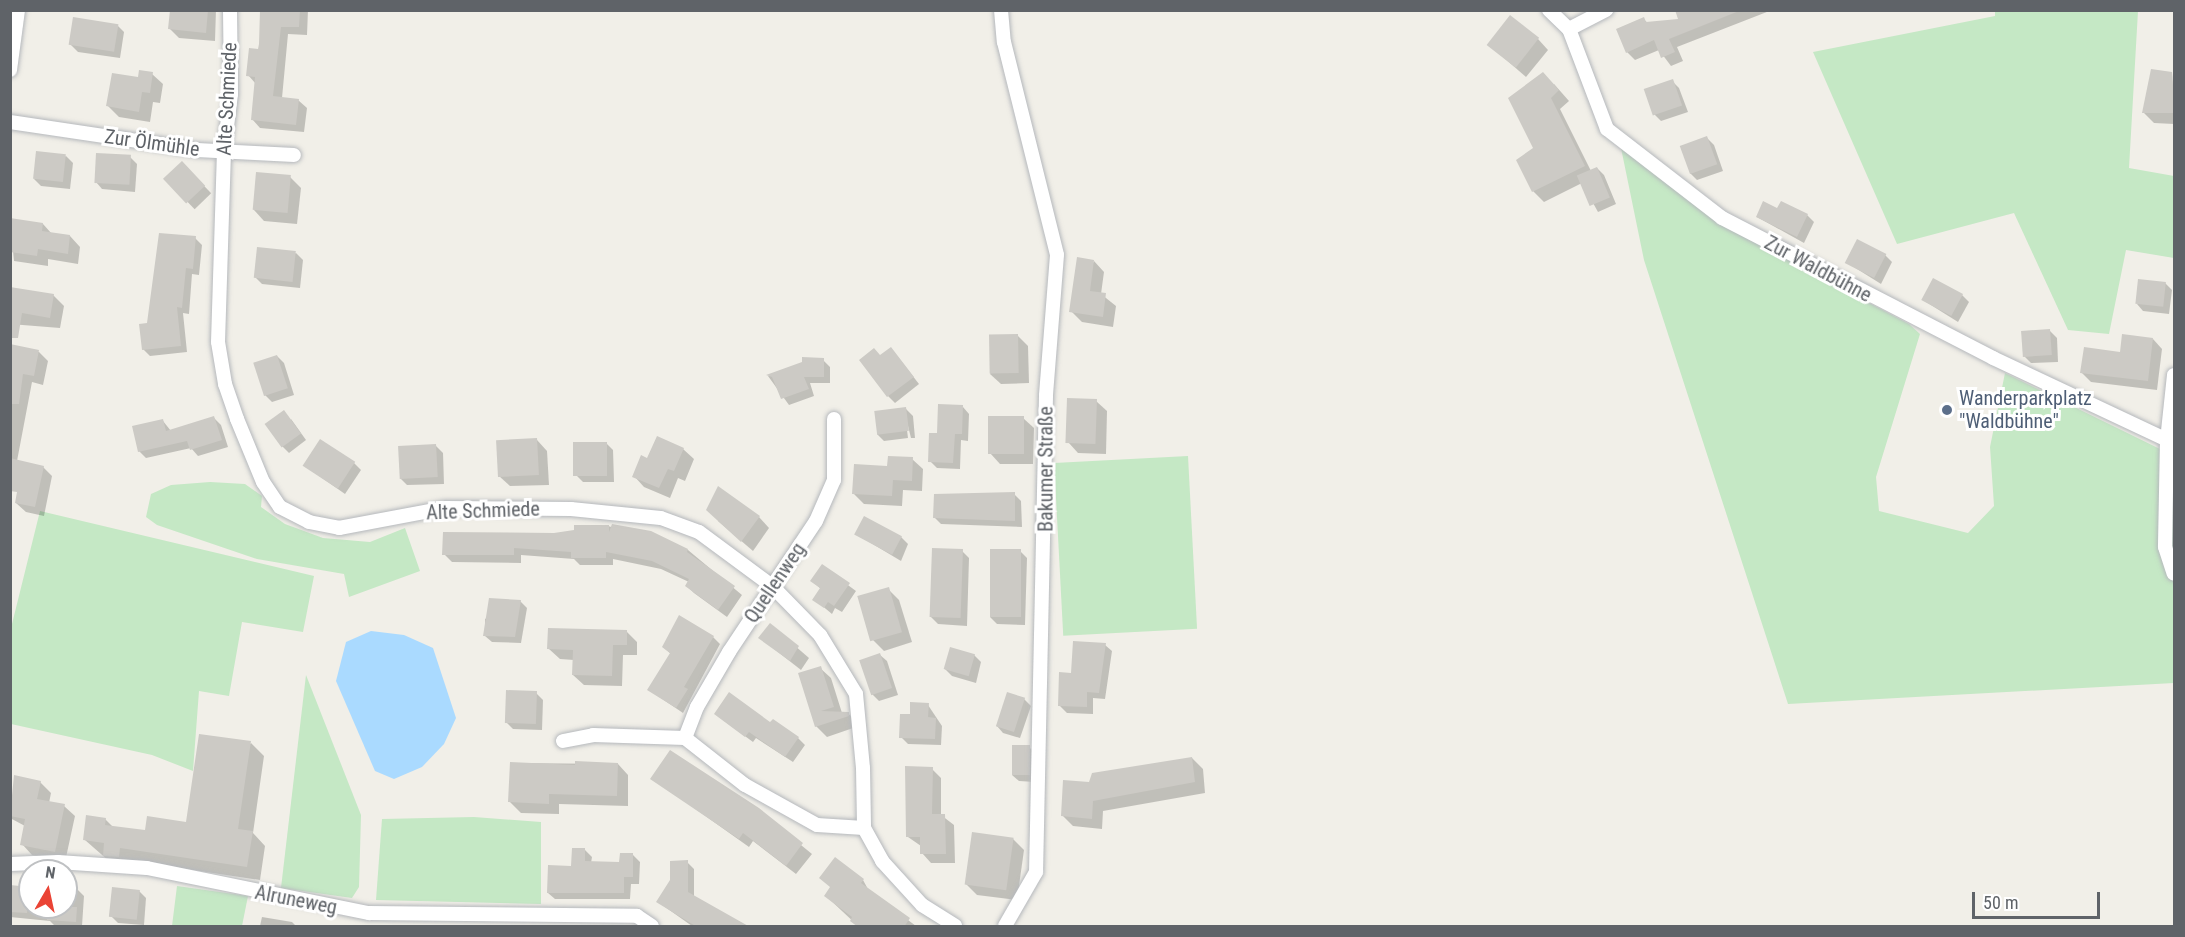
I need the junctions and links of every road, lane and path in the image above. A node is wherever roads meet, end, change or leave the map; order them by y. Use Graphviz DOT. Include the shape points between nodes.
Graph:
graph roads {
  1 [pos="18,10"];
  2 [pos="230,10"];
  3 [pos="1001,10"];
  4 [pos="1549,10"];
  5 [pos="1606,10"];
  6 [pos="1569,29"];
  7 [pos="10,70"];
  8 [pos="10,122"];
  9 [pos="224,151"];
  10 [pos="294,155"];
  11 [pos="2175,375"];
  12 [pos="834,420"];
  13 [pos="2168,440"];
  14 [pos="2175,574"];
  15 [pos="772,586"];
  16 [pos="685,738"];
  17 [pos="563,741"];
  18 [pos="864,828"];
  19 [pos="10,864"];
  20 [pos="369,920"];
  21 [pos="652,927"];
  22 [pos="955,927"];
  23 [pos="1005,927"];
  1 -- 7 [label="street"];
  2 -- 9 [label="street, Alte Schmiede" via="231,94"];
  3 -- 23 [label="street, Bakumer Straße" via="1004,42 1057,255 1046,396 1036,872"];
  4 -- 6 [label="street, Zur Waldbühne"];
  5 -- 6 [label="street"];
  6 -- 13 [label="street, Zur Waldbühne" via="1607,129 1722,218 1993,358"];
  8 -- 9 [label="street, Zur Ölmühle"];
  9 -- 10 [label="street, Zur Ölmühle"];
  9 -- 15 [label="street, Alte Schmiede" via="218,342 225,384 237,419 263,482 280,507 309,522 339,528 446,508 570,509 661,518 699,532"];
  11 -- 13 [label="street"];
  12 -- 15 [label="street, Quellenweg" via="834,480 816,521"];
  13 -- 14 [label="street" via="2165,547"];
  15 -- 16 [label="street, Quellenweg" via="697,707"];
  15 -- 18 [label="street, Alte Schmiede" via="820,635 856,694"];
  16 -- 17 [label="street" via="593,735"];
  16 -- 18 [label="street" via="745,784 817,825"];
  18 -- 22 [label="street, Alte Schmiede" via="882,861 922,905"];
  19 -- 20 [label="street, Alruneweg" via="58,862 147,868"];
  20 -- 21 [label="street, Alruneweg" via="637,916"];
}
